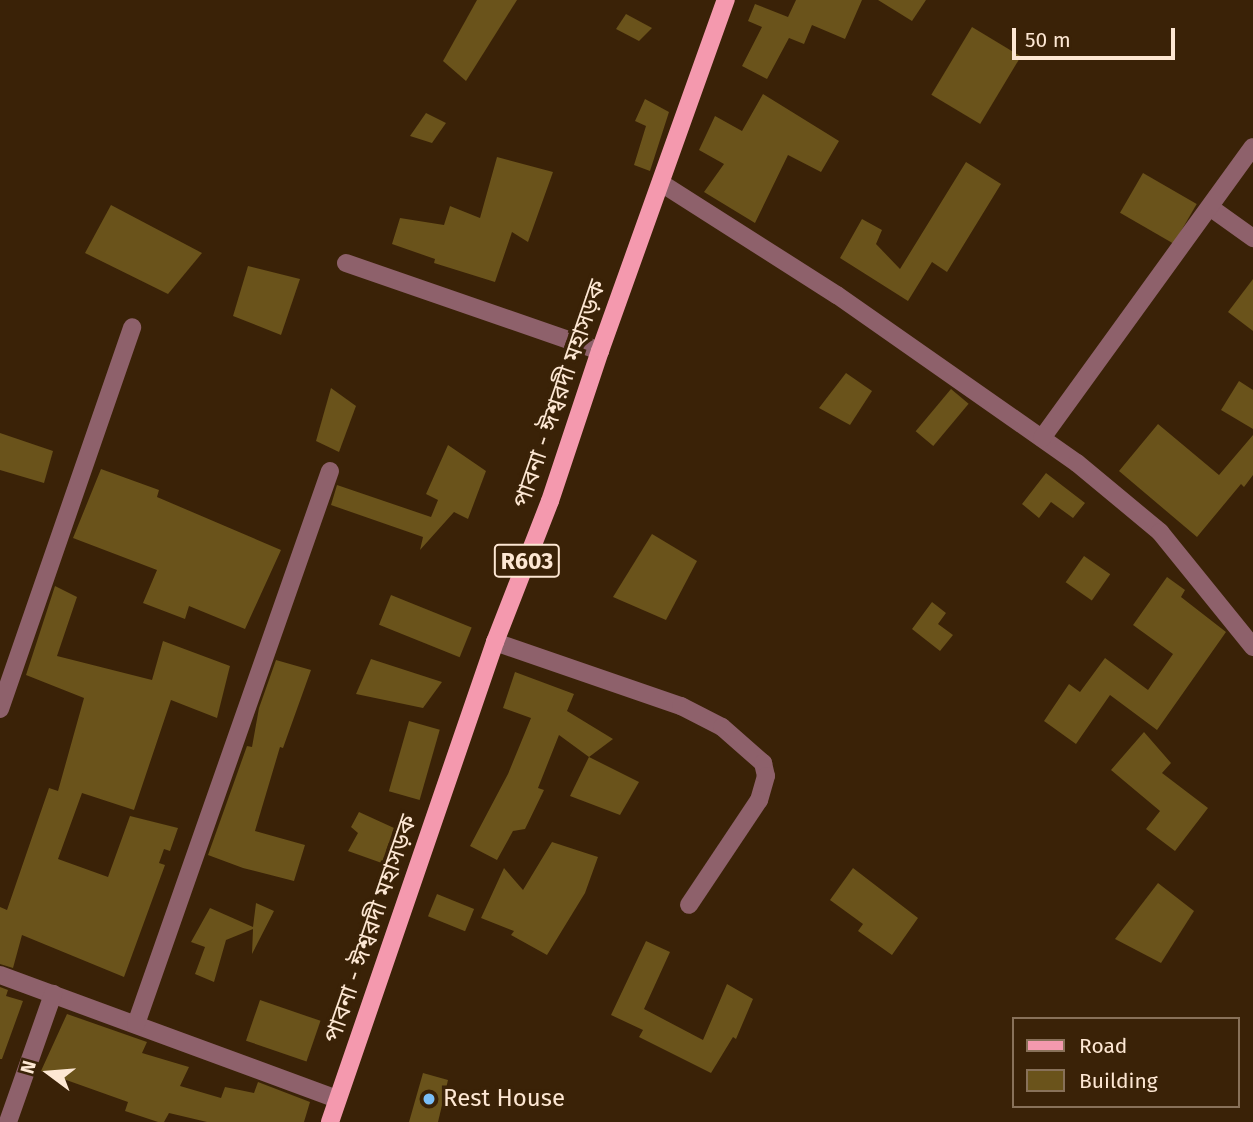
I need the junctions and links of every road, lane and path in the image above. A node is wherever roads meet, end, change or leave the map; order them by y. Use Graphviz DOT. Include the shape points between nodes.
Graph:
graph roads {
  1 [pos="726,0"];
  2 [pos="1253,147"];
  3 [pos="661,183"];
  4 [pos="1211,208"];
  5 [pos="1253,238"];
  6 [pos="346,263"];
  7 [pos="132,327"];
  8 [pos="600,351"];
  9 [pos="1042,438"];
  10 [pos="330,471"];
  11 [pos="495,642"];
  12 [pos="1253,647"];
  13 [pos="0,709"];
  14 [pos="689,905"];
  15 [pos="0,975"];
  16 [pos="53,994"];
  17 [pos="136,1024"];
  18 [pos="337,1099"];
  19 [pos="8,1122"];
  20 [pos="330,1122"];
  1 -- 3 [label="main road, পাবনা - ঈশ্বরদী মহাসড়ক / R603"];
  2 -- 4 [label="street"];
  3 -- 8 [label="main road, পাবনা - ঈশ্বরদী মহাসড়ক / R603"];
  3 -- 9 [label="street" via="837,295"];
  4 -- 5 [label="street"];
  4 -- 9 [label="street"];
  6 -- 8 [label="street"];
  7 -- 13 [label="street"];
  8 -- 11 [label="main road, পাবনা - ঈশ্বরদী মহাসড়ক / R603" via="550,502"];
  9 -- 12 [label="street" via="1160,532"];
  10 -- 17 [label="street"];
  11 -- 14 [label="street" via="681,706 722,727 763,763 766,776 759,800"];
  11 -- 18 [label="main road, পাবনা - ঈশ্বরদী মহাসড়ক / R603"];
  15 -- 16 [label="street"];
  16 -- 17 [label="street"];
  16 -- 19 [label="street"];
  17 -- 18 [label="street"];
  18 -- 20 [label="main road, পাবনা - ঈশ্বরদী মহাসড়ক / R603"];
}
